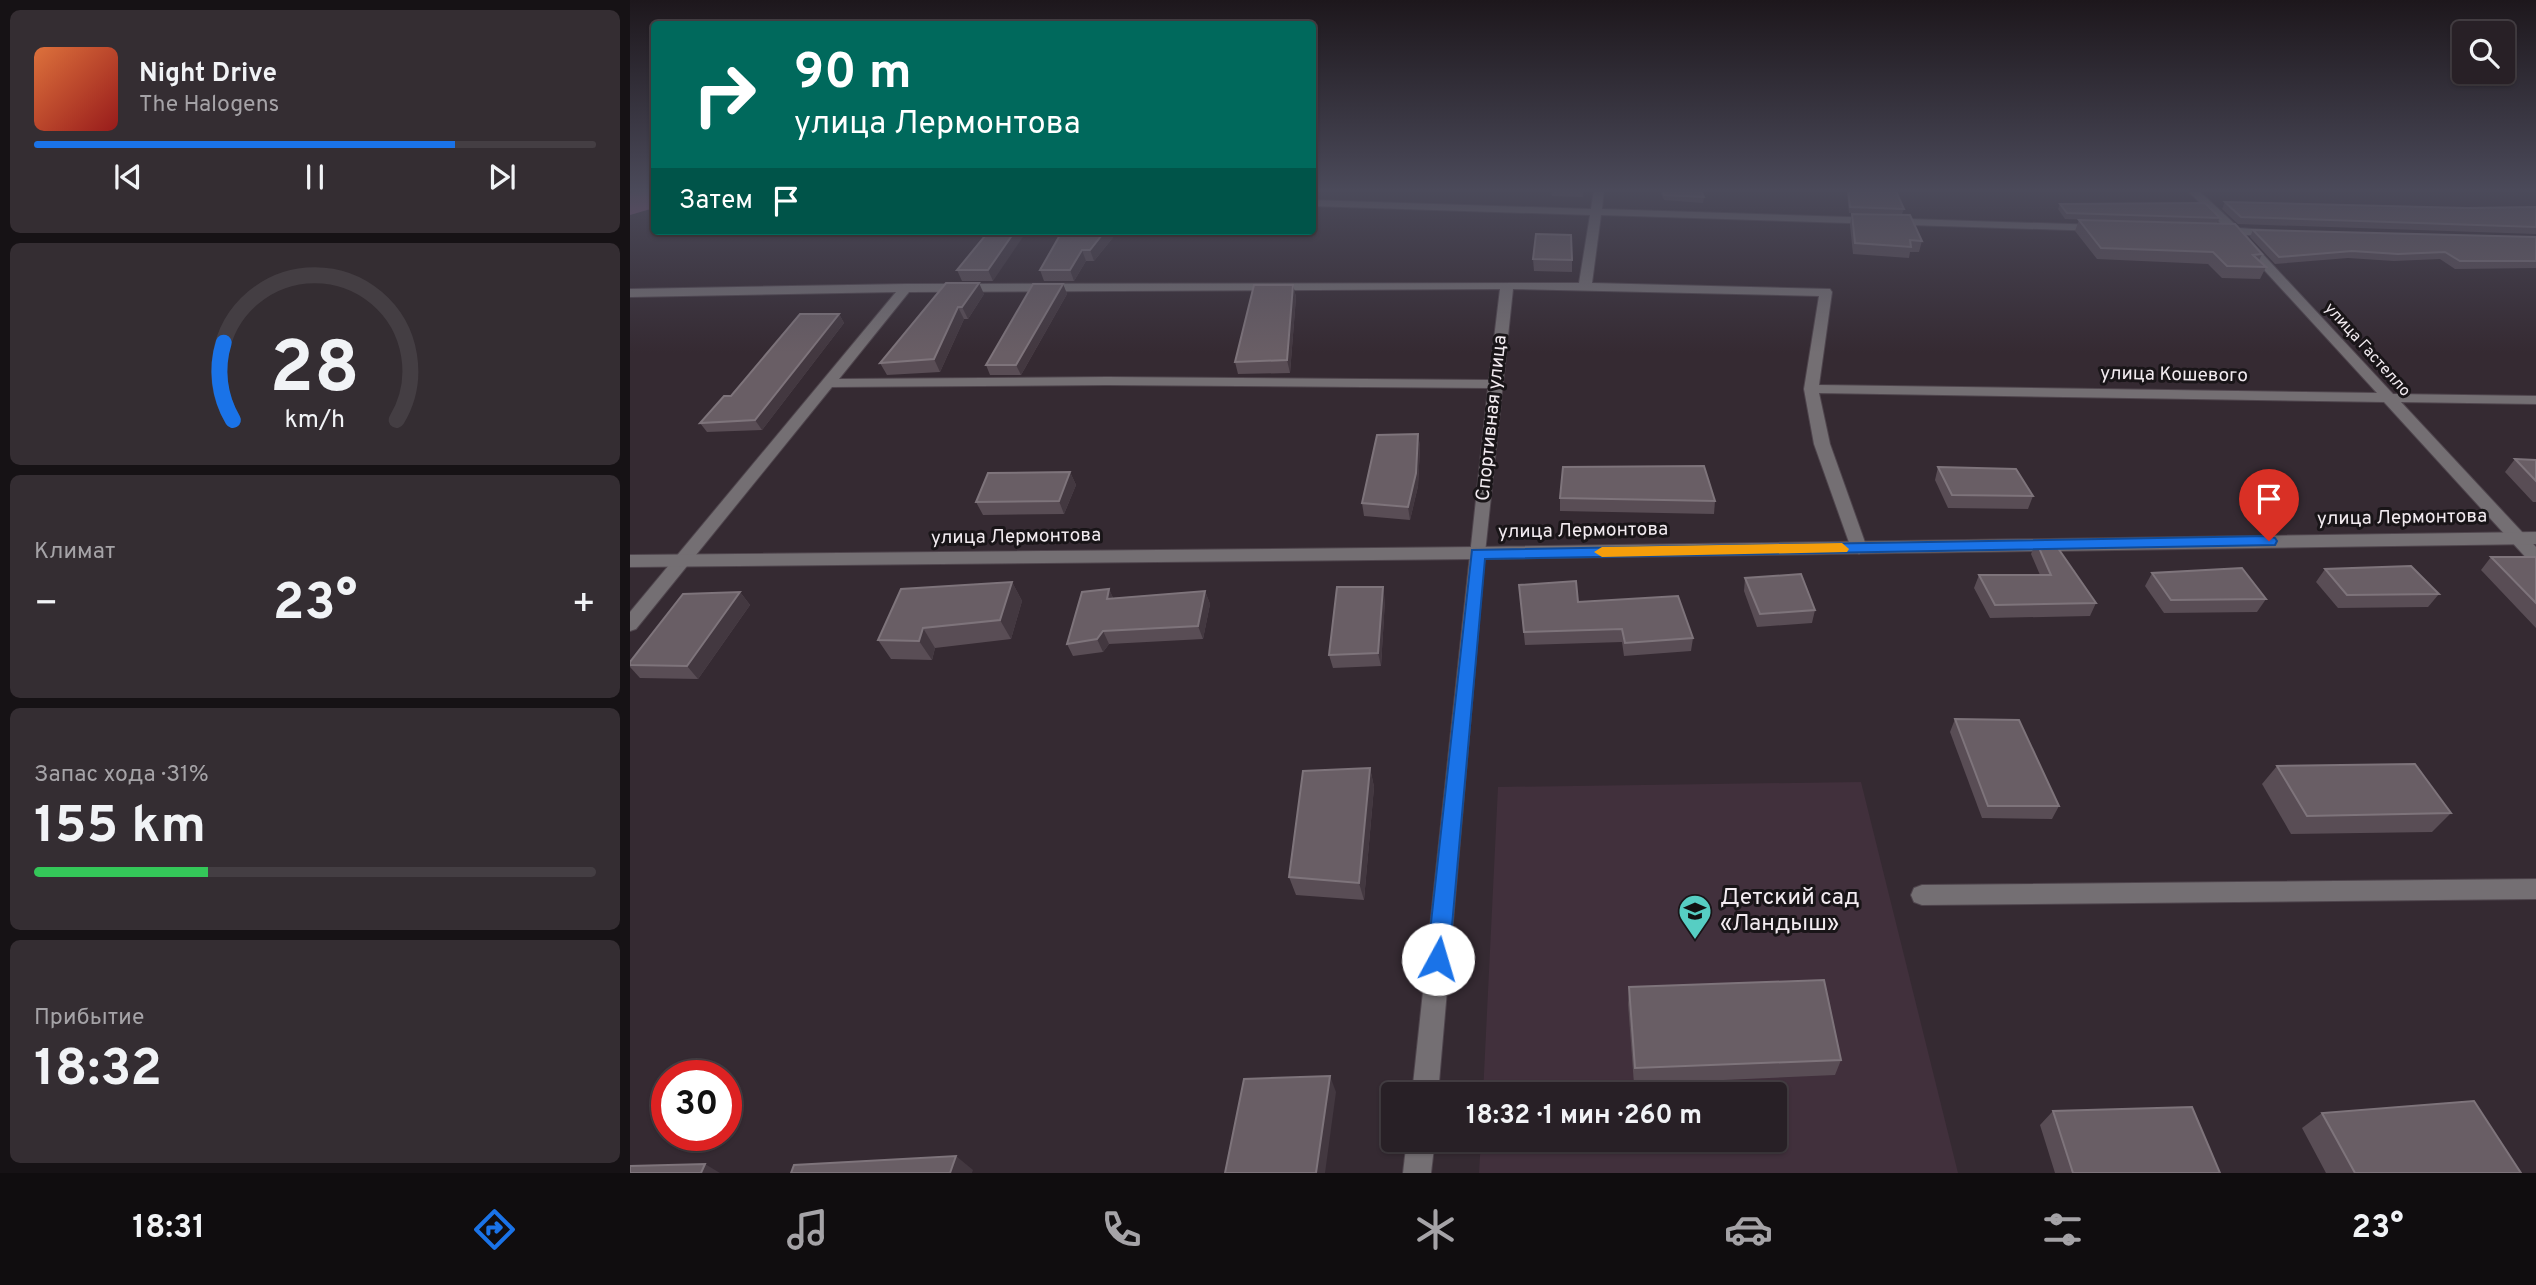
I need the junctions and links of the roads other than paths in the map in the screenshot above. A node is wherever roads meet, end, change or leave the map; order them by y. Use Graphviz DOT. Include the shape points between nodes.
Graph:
graph roads {
  1 [pos="1591,244"];
  2 [pos="2247,244"];
  3 [pos="1507,285"];
  4 [pos="1585,287"];
  5 [pos="906,288"];
  6 [pos="630,293"];
  7 [pos="828,383"];
  8 [pos="1496,384"];
  9 [pos="1811,389"];
  10 [pos="2386,397"];
  11 [pos="2536,400"];
  12 [pos="2515,537"];
  13 [pos="2536,538"];
  14 [pos="1859,548"];
  15 [pos="1477,554"];
  16 [pos="2536,558"];
  17 [pos="630,561"];
  18 [pos="684,561"];
  19 [pos="630,624"];
  20 [pos="2536,889"];
  21 [pos="1922,895"];
  22 [pos="1426,1082"];
  23 [pos="1419,1152"];
  24 [pos="1417,1173"];
  1 -- 4 [label="street"];
  2 -- 10 [label="street, улица Гастелло"];
  3 -- 4 [label="street"];
  3 -- 5 [label="street"];
  3 -- 8 [label="street, Спортивная улица"];
  4 -- 9 [label="street" via="1826,292"];
  5 -- 6 [label="street"];
  5 -- 7 [label="street"];
  7 -- 8 [label="street"];
  7 -- 18 [label="street"];
  8 -- 15 [label="street, Спортивная улица"];
  9 -- 10 [label="street, улица Кошевого"];
  9 -- 14 [label="street" via="1822,444"];
  10 -- 11 [label="street, улица Кошевого"];
  10 -- 12 [label="street, улица Гастелло"];
  12 -- 13 [label="street, улица Лермонтова"];
  12 -- 14 [label="street, улица Лермонтова"];
  12 -- 16 [label="street, улица Гастелло"];
  14 -- 15 [label="street, улица Лермонтова"];
  15 -- 18 [label="street, улица Лермонтова"];
  15 -- 22 [label="street, Спортивная улица"];
  17 -- 18 [label="street, улица Лермонтова"];
  18 -- 19 [label="street"];
  20 -- 21 [label="street"];
  23 -- 24 [label="street"];
}
